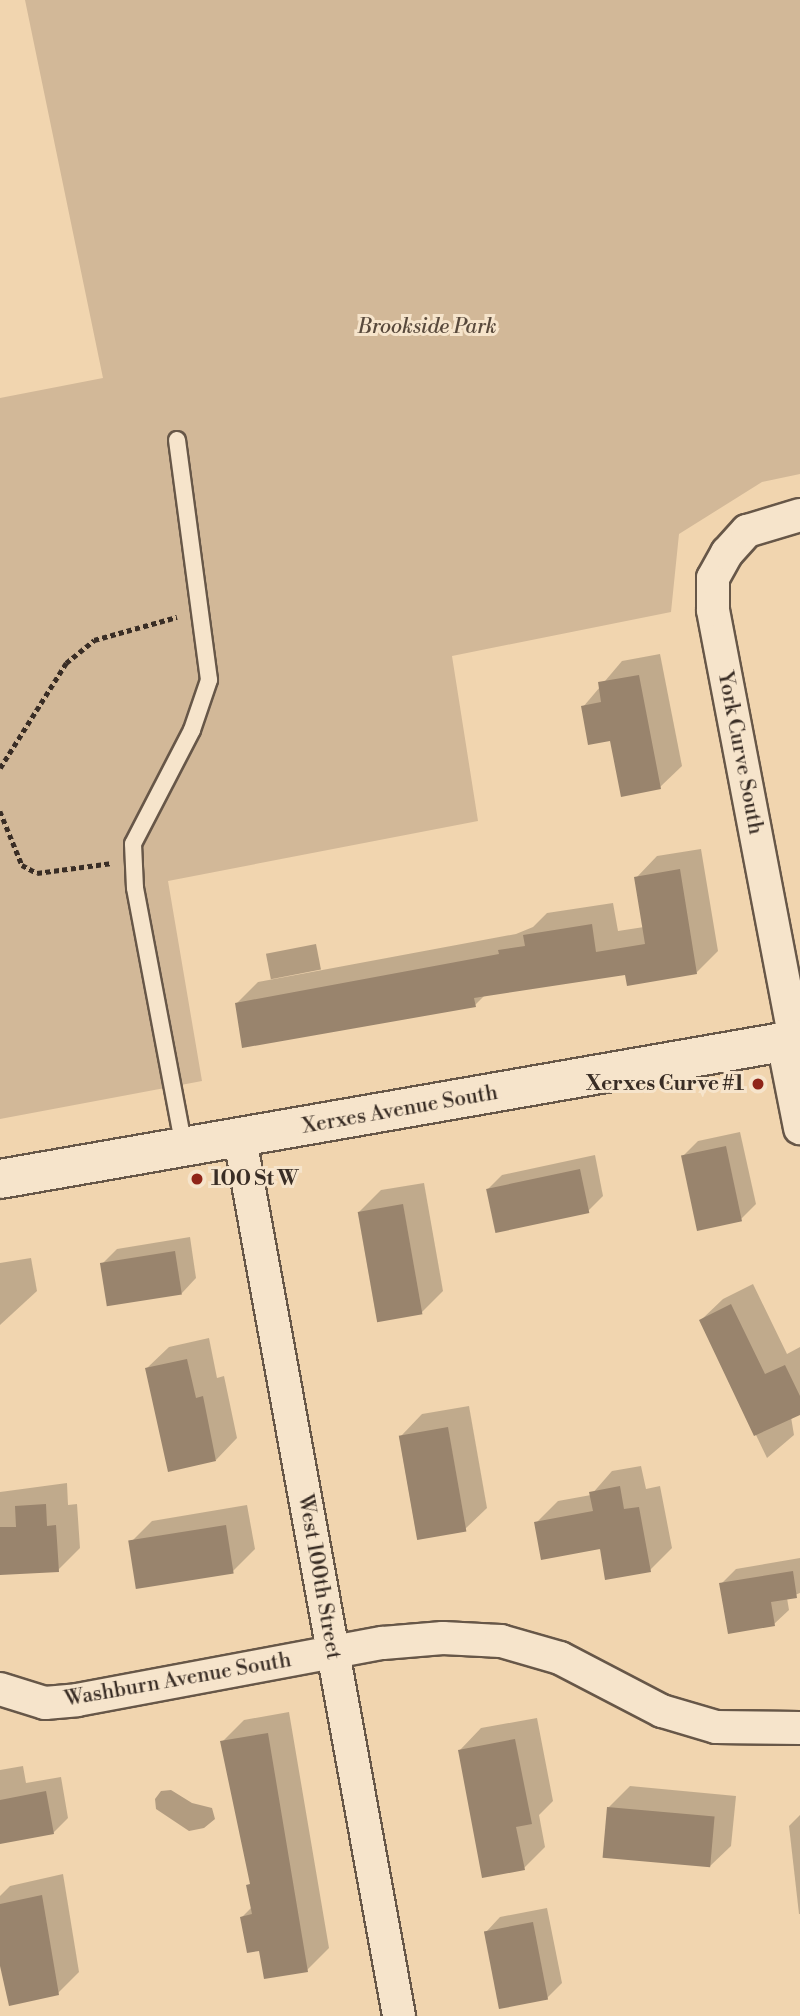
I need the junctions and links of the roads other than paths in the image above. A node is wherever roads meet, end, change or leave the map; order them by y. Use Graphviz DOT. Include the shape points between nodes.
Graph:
graph roads {
  1 [pos="177,440"];
  2 [pos="800,516"];
  3 [pos="793,1040"];
  4 [pos="800,1128"];
  5 [pos="240,1139"];
  6 [pos="184,1148"];
  7 [pos="0,1179"];
  8 [pos="333,1653"];
  9 [pos="0,1689"];
  10 [pos="800,1728"];
  11 [pos="399,2016"];
  1 -- 6 [label="lane" via="209,680 192,730 133,844 135,888"];
  2 -- 3 [label="street, York Curve South" via="747,531 713,578 713,610"];
  3 -- 4 [label="street, York Curve South"];
  3 -- 5 [label="street, Xerxes Avenue South"];
  5 -- 6 [label="street, Xerxes Avenue South"];
  5 -- 8 [label="street, West 100th Street"];
  6 -- 7 [label="street, Xerxes Avenue South"];
  8 -- 9 [label="street, Washburn Avenue South" via="66,1701 45,1703"];
  8 -- 10 [label="street, Washburn Avenue South" via="443,1638 501,1641 560,1658 662,1712 716,1727"];
  8 -- 11 [label="street, West 100th Street"];
}
